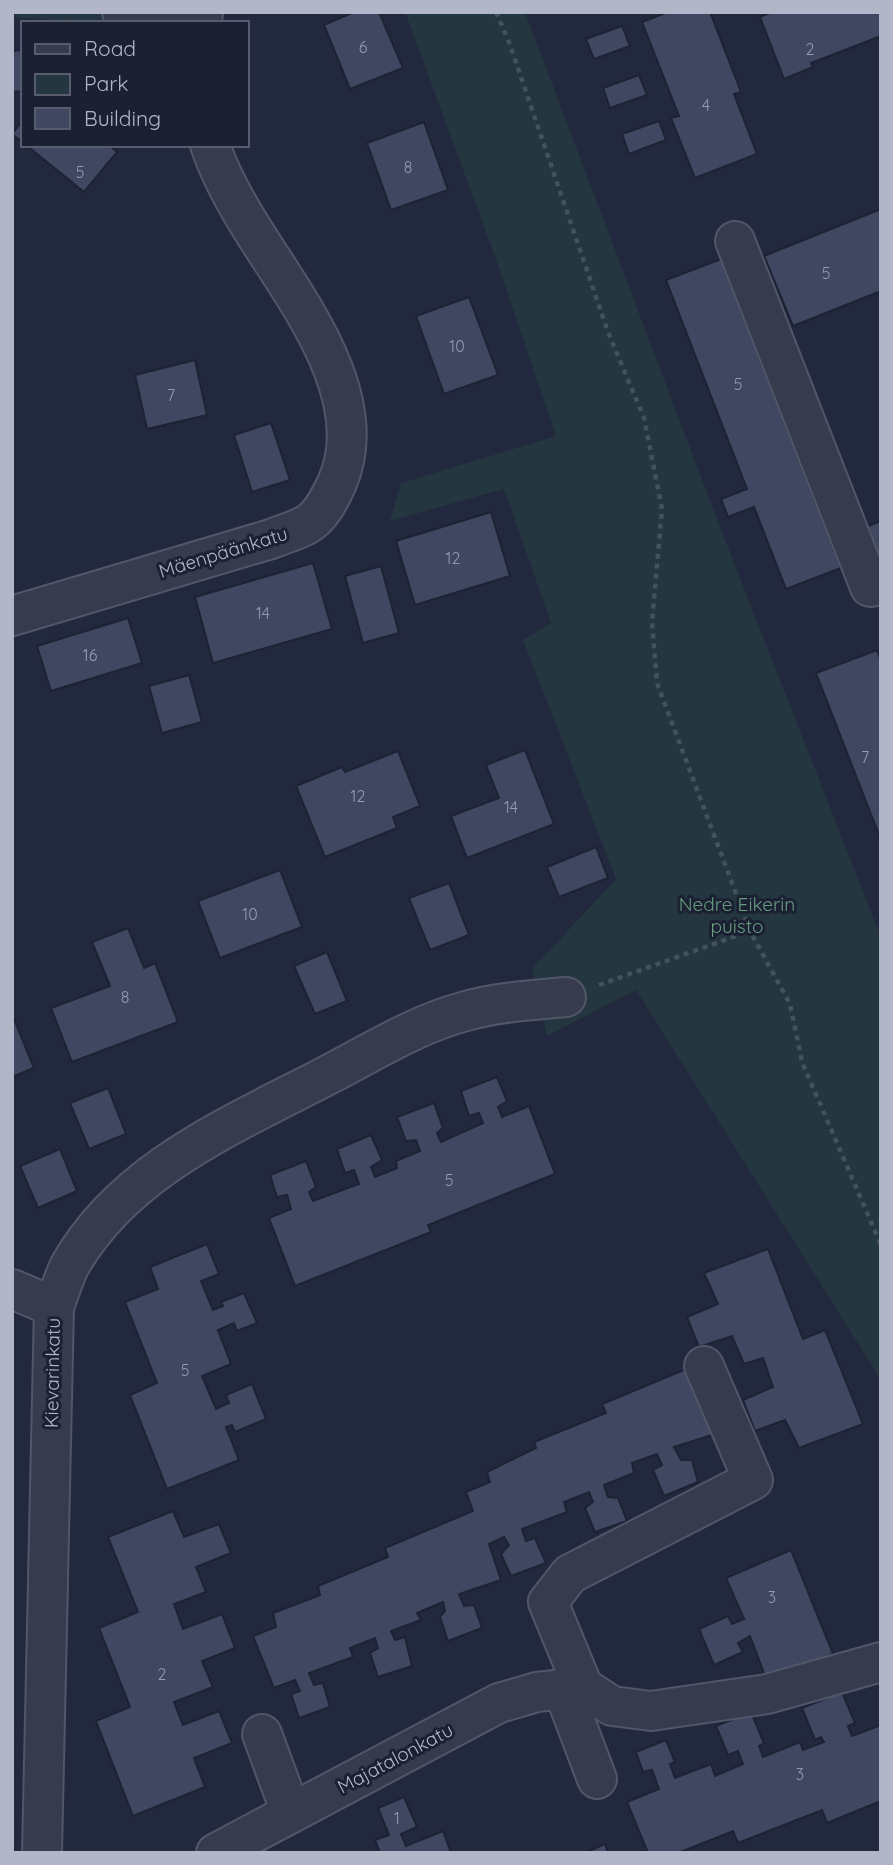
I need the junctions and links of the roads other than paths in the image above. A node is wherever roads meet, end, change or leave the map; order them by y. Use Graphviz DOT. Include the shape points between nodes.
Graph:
graph roads {
  1 [pos="122,12"];
  2 [pos="203,16"];
  3 [pos="211,147"];
  4 [pos="735,241"];
  5 [pos="881,585"];
  6 [pos="12,616"];
  7 [pos="566,997"];
  8 [pos="12,1289"];
  9 [pos="54,1307"];
  10 [pos="704,1366"];
  11 [pos="881,1662"];
  12 [pos="573,1688"];
  13 [pos="262,1734"];
  14 [pos="597,1779"];
  15 [pos="291,1813"];
  16 [pos="221,1851"];
  17 [pos="42,1853"];
  1 -- 2 [label="street"];
  3 -- 6 [label="street, Mäenpäänkatu" via="229,188 324,345 340,391 347,434 343,469 329,501 308,524"];
  4 -- 5 [label="street" via="870,587"];
  7 -- 9 [label="street, Kievarinkatu" via="466,1011 426,1025 221,1130 126,1195 96,1226 69,1268"];
  8 -- 9 [label="street"];
  9 -- 17 [label="street, Kievarinkatu"];
  10 -- 12 [label="street" via="753,1480 570,1574 548,1602"];
  11 -- 12 [label="street" via="767,1694 651,1710 612,1706"];
  12 -- 14 [label="street"];
  12 -- 15 [label="street, Majatalonkatu" via="499,1703"];
  13 -- 15 [label="street"];
  15 -- 16 [label="street, Majatalonkatu"];
}
